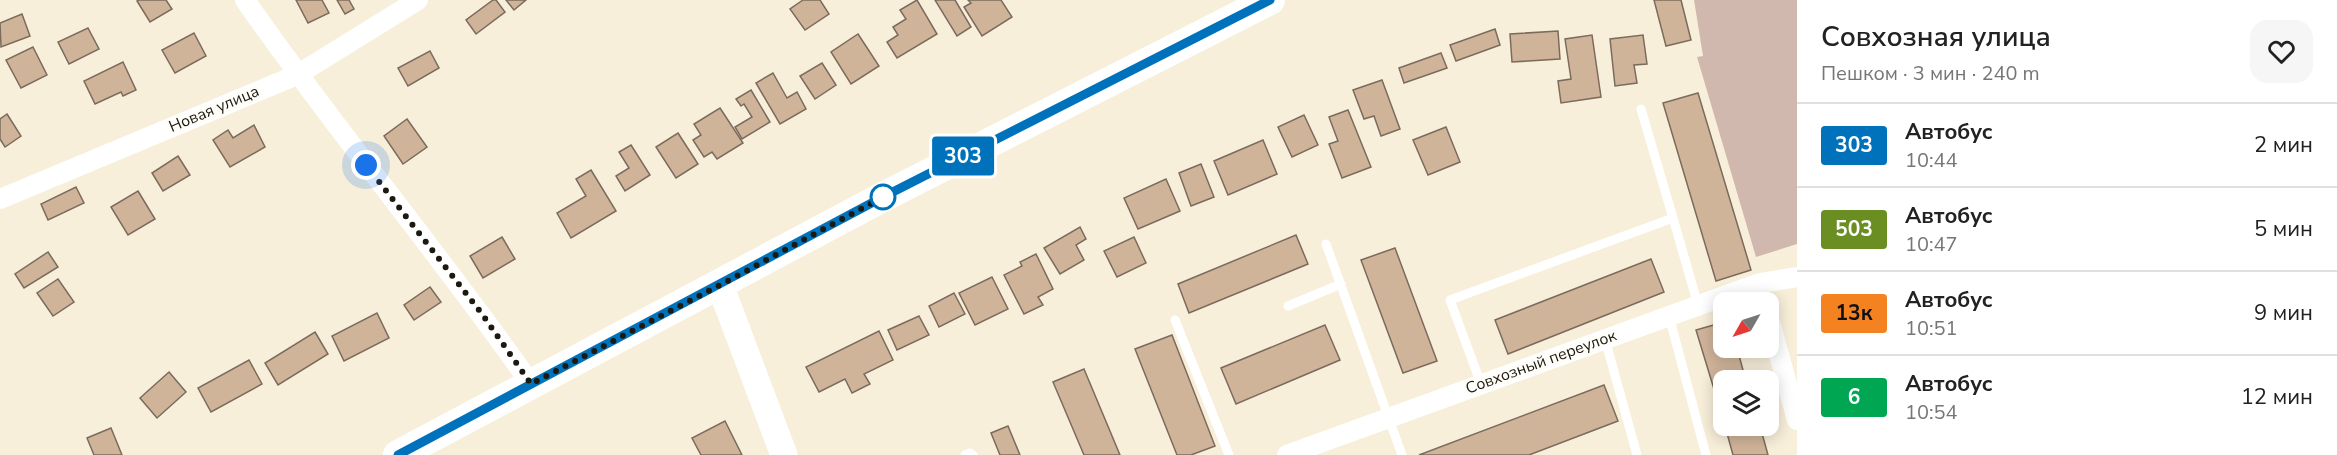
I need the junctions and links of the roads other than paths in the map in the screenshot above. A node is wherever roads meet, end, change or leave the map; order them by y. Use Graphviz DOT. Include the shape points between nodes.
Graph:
graph roads {
  1 [pos="245,0"];
  2 [pos="418,0"];
  3 [pos="1270,0"];
  4 [pos="297,75"];
  5 [pos="1641,109"];
  6 [pos="0,200"];
  7 [pos="1673,218"];
  8 [pos="1326,244"];
  9 [pos="1797,277"];
  10 [pos="1760,283"];
  11 [pos="1341,284"];
  12 [pos="720,285"];
  13 [pos="1762,292"];
  14 [pos="1698,305"];
  15 [pos="1288,306"];
  16 [pos="1669,316"];
  17 [pos="1175,320"];
  18 [pos="1605,339"];
  19 [pos="1779,355"];
  20 [pos="531,384"];
  21 [pos="1481,384"];
  22 [pos="1389,417"];
  23 [pos="1797,420"];
  24 [pos="398,455"];
  25 [pos="784,455"];
  26 [pos="965,455"];
  27 [pos="973,455"];
  28 [pos="1229,455"];
  29 [pos="1287,455"];
  30 [pos="1402,455"];
  31 [pos="1637,455"];
  32 [pos="1706,455"];
  1 -- 4 [label="street"];
  2 -- 4 [label="street, Новая улица"];
  3 -- 12 [label="main road" via="881,198"];
  4 -- 6 [label="street, Новая улица"];
  4 -- 20 [label="street" via="482,314"];
  5 -- 7 [label="lane"];
  7 -- 14 [label="lane"];
  7 -- 21 [label="lane" via="1450,300"];
  8 -- 11 [label="lane"];
  9 -- 10 [label="street, Совхозный переулок"];
  10 -- 13 [label="street"];
  10 -- 14 [label="street, Совхозный переулок"];
  11 -- 15 [label="lane"];
  11 -- 22 [label="lane"];
  12 -- 20 [label="main road"];
  12 -- 25 [label="street"];
  14 -- 16 [label="street, Совхозный переулок"];
  16 -- 18 [label="street, Совхозный переулок"];
  16 -- 32 [label="lane"];
  17 -- 28 [label="lane"];
  18 -- 21 [label="street, Совхозный переулок"];
  18 -- 31 [label="lane"];
  19 -- 23 [label="street"];
  20 -- 24 [label="main road"];
  21 -- 22 [label="street, Совхозный переулок"];
  22 -- 29 [label="street, Совхозный переулок"];
  22 -- 30 [label="lane"];
  26 -- 27 [label="lane"];
}
